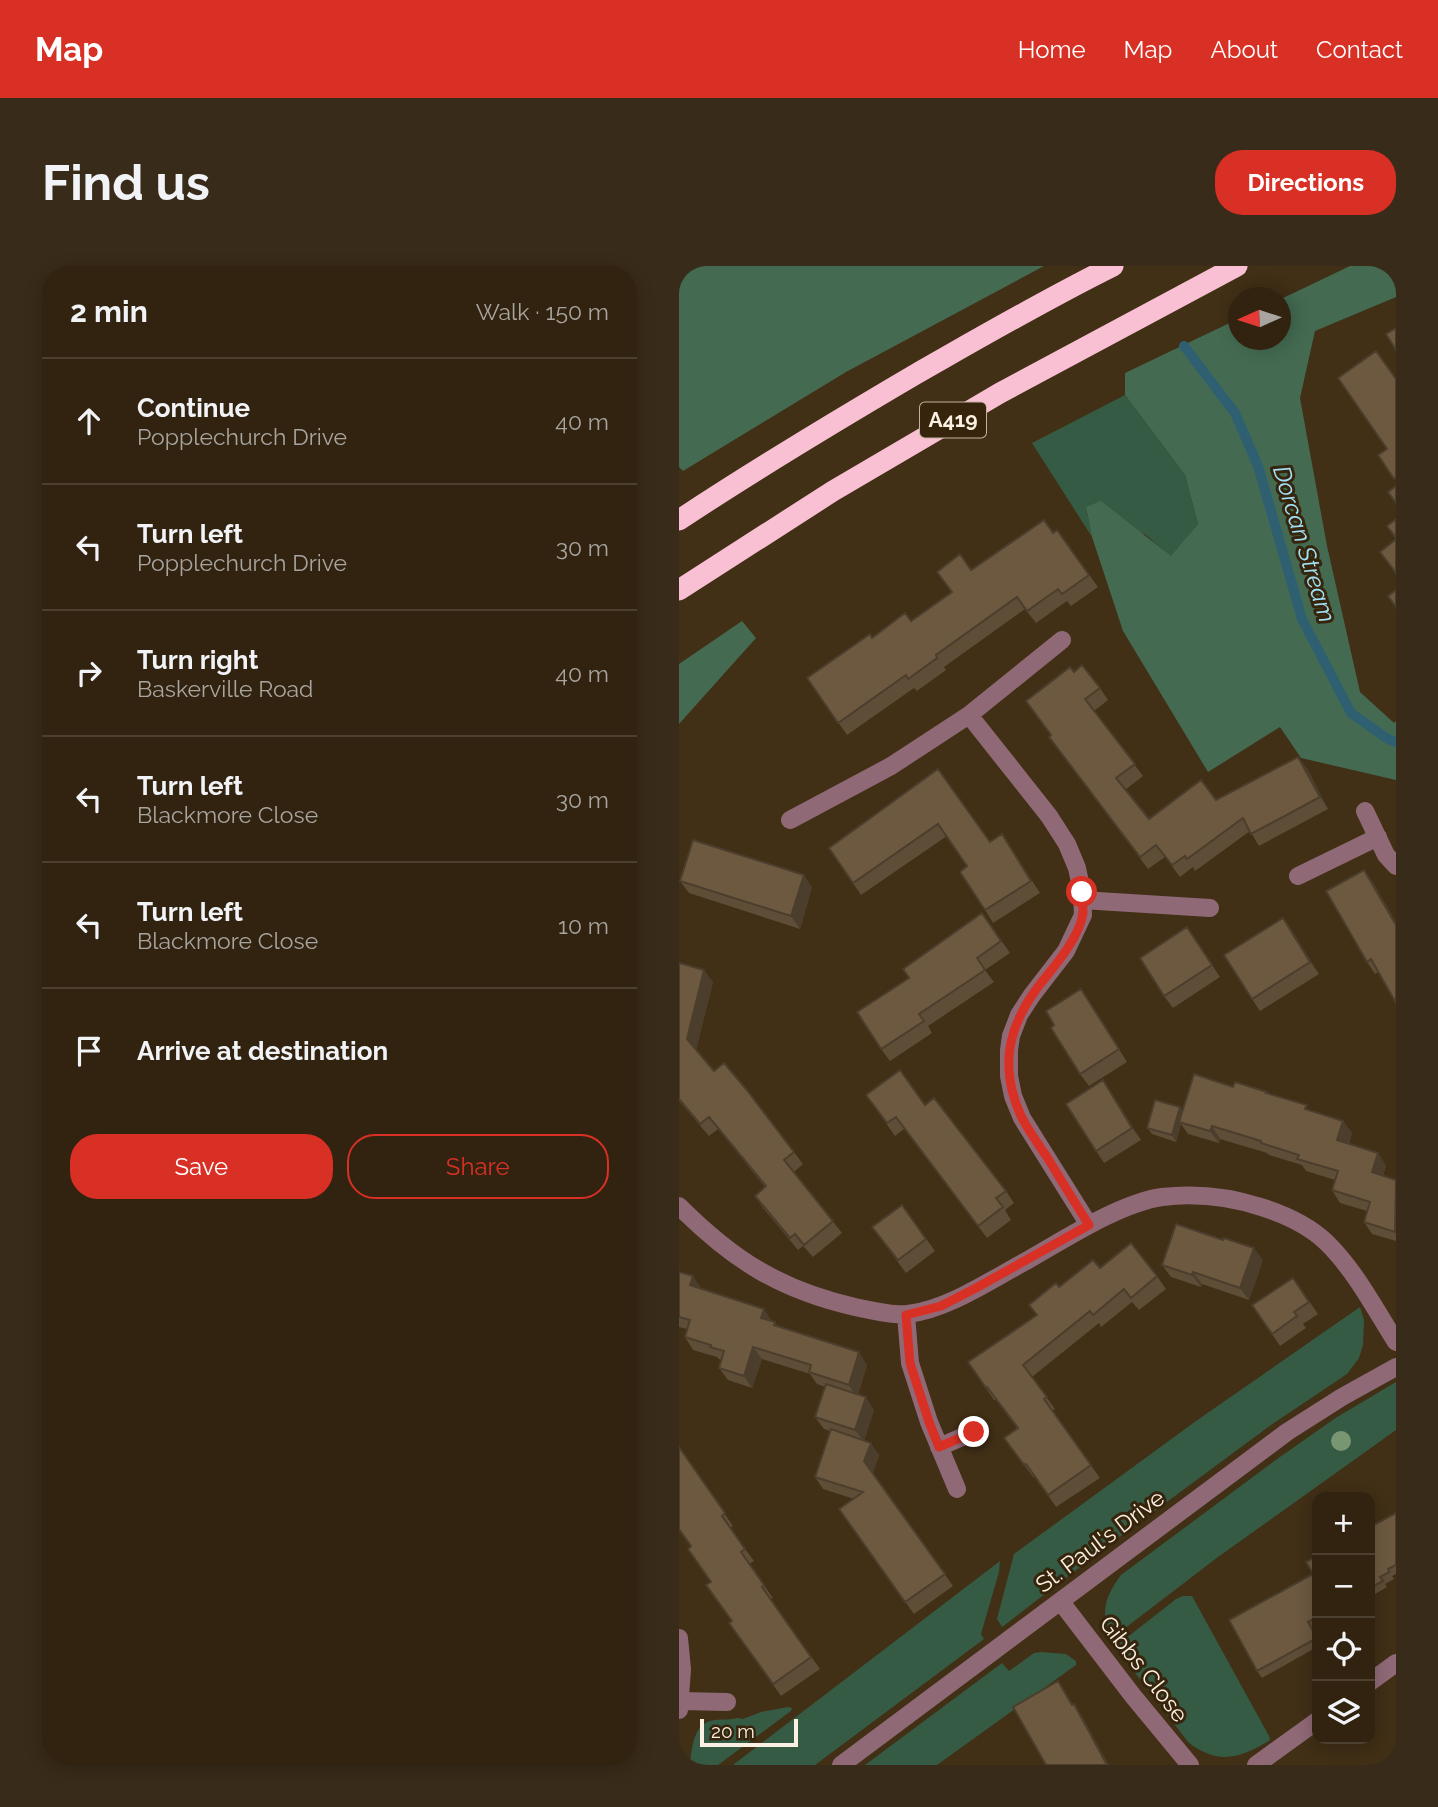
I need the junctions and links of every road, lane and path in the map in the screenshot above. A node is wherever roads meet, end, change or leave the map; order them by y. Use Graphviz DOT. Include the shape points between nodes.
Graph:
graph roads {
  1 [pos="1113,266"];
  2 [pos="1237,266"];
  3 [pos="679,520"];
  4 [pos="679,590"];
  5 [pos="1062,640"];
  6 [pos="969,715"];
  7 [pos="1365,811"];
  8 [pos="790,820"];
  9 [pos="1378,837"];
  10 [pos="1396,866"];
  11 [pos="1297,876"];
  12 [pos="1082,900"];
  13 [pos="1210,908"];
  14 [pos="679,1206"];
  15 [pos="1089,1225"];
  16 [pos="906,1315"];
  17 [pos="1396,1342"];
  18 [pos="1396,1367"];
  19 [pos="974,1432"];
  20 [pos="939,1447"];
  21 [pos="957,1489"];
  22 [pos="1061,1602"];
  23 [pos="679,1638"];
  24 [pos="1396,1662"];
  25 [pos="1371,1681"];
  26 [pos="727,1702"];
  27 [pos="680,1705"];
  28 [pos="1312,1725"];
  29 [pos="841,1765"];
  30 [pos="1190,1765"];
  31 [pos="1256,1765"];
  1 -- 3 [label="highway, A419" via="860,407"];
  2 -- 4 [label="highway, A419" via="1000,393 833,491"];
  5 -- 6 [label="street"];
  6 -- 8 [label="street" via="891,766"];
  6 -- 12 [label="street" via="1067,844"];
  7 -- 9 [label="street"];
  9 -- 10 [label="street"];
  9 -- 11 [label="street"];
  12 -- 13 [label="street"];
  12 -- 15 [label="street" via="1083,915 1066,951 1019,1015 1011,1036 1009,1076 1022,1118"];
  14 -- 16 [label="street" via="721,1245 776,1280 832,1302"];
  15 -- 16 [label="street" via="941,1306"];
  15 -- 17 [label="street" via="1161,1197 1218,1196 1274,1211 1325,1242"];
  16 -- 20 [label="street" via="910,1363"];
  18 -- 22 [label="street, St. Paul's Drive" via="1287,1432"];
  19 -- 20 [label="street"];
  20 -- 21 [label="street"];
  22 -- 29 [label="street, St. Paul's Drive"];
  22 -- 30 [label="street, Gibbs Close"];
  23 -- 27 [label="street"];
  24 -- 25 [label="street"];
  26 -- 27 [label="street"];
  28 -- 31 [label="street"];
}
